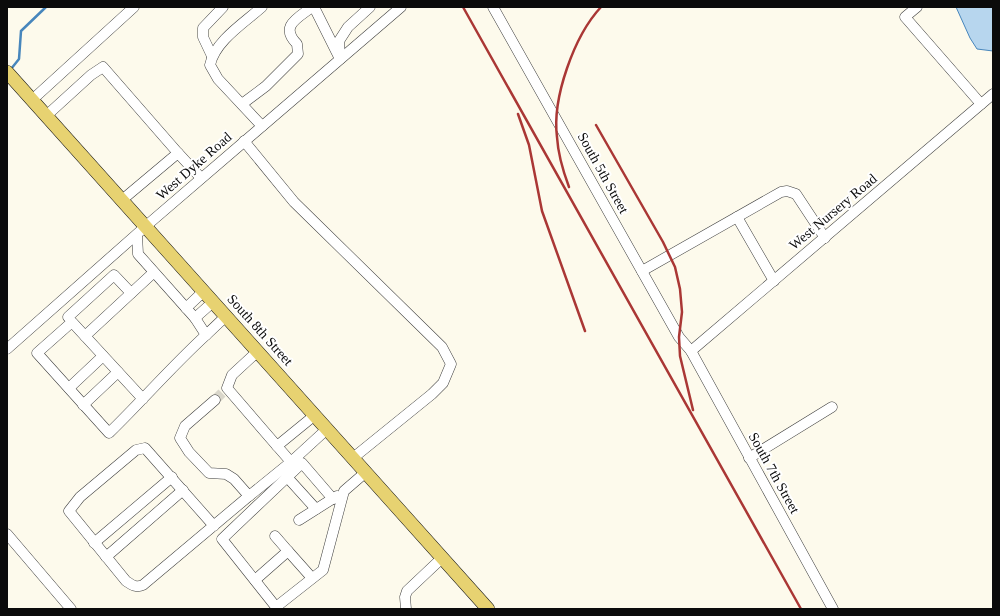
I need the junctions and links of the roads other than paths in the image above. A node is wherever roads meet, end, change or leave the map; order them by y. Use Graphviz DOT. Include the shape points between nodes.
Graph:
graph roads {
  1 [pos="134,7"];
  2 [pos="223,7"];
  3 [pos="262,7"];
  4 [pos="313,7"];
  5 [pos="370,7"];
  6 [pos="401,7"];
  7 [pos="493,7"];
  8 [pos="917,7"];
  9 [pos="212,56"];
  10 [pos="340,59"];
  11 [pos="7,72"];
  12 [pos="993,94"];
  13 [pos="32,100"];
  14 [pos="242,104"];
  15 [pos="981,104"];
  16 [pos="46,116"];
  17 [pos="262,126"];
  18 [pos="244,141"];
  19 [pos="178,153"];
  20 [pos="201,178"];
  21 [pos="122,200"];
  22 [pos="737,217"];
  23 [pos="141,230"];
  24 [pos="824,238"];
  25 [pos="642,271"];
  26 [pos="153,273"];
  27 [pos="774,281"];
  28 [pos="204,291"];
  29 [pos="131,293"];
  30 [pos="213,302"];
  31 [pos="56,305"];
  32 [pos="186,308"];
  33 [pos="226,316"];
  34 [pos="195,318"];
  35 [pos="70,319"];
  36 [pos="206,335"];
  37 [pos="85,336"];
  38 [pos="7,349"];
  39 [pos="258,351"];
  40 [pos="691,351"];
  41 [pos="103,356"];
  42 [pos="118,372"];
  43 [pos="69,388"];
  44 [pos="221,393"];
  45 [pos="143,399"];
  46 [pos="83,405"];
  47 [pos="832,406"];
  48 [pos="315,415"];
  49 [pos="327,429"];
  50 [pos="277,446"];
  51 [pos="353,458"];
  52 [pos="749,458"];
  53 [pos="291,462"];
  54 [pos="366,472"];
  55 [pos="172,477"];
  56 [pos="287,477"];
  57 [pos="183,490"];
  58 [pos="344,491"];
  59 [pos="249,496"];
  60 [pos="332,499"];
  61 [pos="316,509"];
  62 [pos="299,520"];
  63 [pos="214,526"];
  64 [pos="7,534"];
  65 [pos="275,536"];
  66 [pos="94,543"];
  67 [pos="288,551"];
  68 [pos="106,556"];
  69 [pos="442,558"];
  70 [pos="312,578"];
  71 [pos="255,580"];
  72 [pos="71,609"];
  73 [pos="406,609"];
  74 [pos="488,609"];
  75 [pos="833,609"];
  1 -- 13 [label="street"];
  2 -- 9 [label="street" via="203,28 203,37"];
  3 -- 9 [label="street" via="225,40"];
  4 -- 10 [label="street"];
  4 -- 14 [label="street" via="290,24 289,32 297,44 298,54 266,86"];
  5 -- 10 [label="street" via="348,27 340,41"];
  6 -- 10 [label="street, West Dyke Road"];
  7 -- 25 [label="street, South 5th Street"];
  8 -- 15 [label="street" via="905,17"];
  9 -- 14 [label="street" via="210,65 218,79"];
  10 -- 17 [label="street, West Dyke Road"];
  11 -- 13 [label="main road, South 8th Street"];
  12 -- 15 [label="street, West Nursery Road"];
  13 -- 16 [label="main road, South 8th Street"];
  14 -- 17 [label="street"];
  15 -- 24 [label="street, West Nursery Road"];
  16 -- 19 [label="street" via="103,67"];
  16 -- 21 [label="main road, South 8th Street"];
  17 -- 18 [label="street, West Dyke Road"];
  18 -- 20 [label="street, West Dyke Road"];
  18 -- 51 [label="street" via="294,202 442,347 451,364 443,383 432,394"];
  19 -- 20 [label="street"];
  19 -- 21 [label="street"];
  20 -- 23 [label="street, West Dyke Road"];
  21 -- 23 [label="main road, South 8th Street"];
  22 -- 24 [label="street" via="787,191 796,194"];
  22 -- 25 [label="street"];
  22 -- 27 [label="street"];
  23 -- 26 [label="street" via="138,254"];
  23 -- 28 [label="main road, South 8th Street"];
  23 -- 31 [label="street, West Dyke Road"];
  24 -- 27 [label="street, West Nursery Road"];
  25 -- 40 [label="street, South 5th Street" via="680,337"];
  26 -- 29 [label="street"];
  26 -- 32 [label="street"];
  27 -- 40 [label="street, West Nursery Road"];
  28 -- 30 [label="main road, South 8th Street"];
  28 -- 32 [label="street"];
  29 -- 35 [label="street" via="114,275"];
  29 -- 37 [label="street"];
  30 -- 33 [label="main road, South 8th Street"];
  30 -- 34 [label="street"];
  31 -- 35 [label="street"];
  31 -- 38 [label="street, West Dyke Road"];
  32 -- 34 [label="street"];
  33 -- 36 [label="street"];
  33 -- 39 [label="main road, South 8th Street"];
  34 -- 36 [label="street"];
  35 -- 37 [label="street"];
  35 -- 43 [label="street" via="37,353"];
  36 -- 45 [label="street"];
  37 -- 41 [label="street"];
  39 -- 44 [label="street" via="232,375"];
  39 -- 48 [label="main road, South 8th Street"];
  40 -- 52 [label="street, South 7th Street"];
  41 -- 42 [label="street"];
  41 -- 43 [label="street"];
  42 -- 45 [label="street"];
  42 -- 46 [label="street"];
  43 -- 46 [label="street"];
  44 -- 50 [label="street"];
  44 -- 59 [label="street" via="185,426 180,438 189,452 209,473 226,474"];
  45 -- 46 [label="street" via="109,433"];
  47 -- 52 [label="street"];
  48 -- 49 [label="main road, South 8th Street"];
  48 -- 50 [label="street"];
  49 -- 51 [label="main road, South 8th Street"];
  49 -- 53 [label="street"];
  50 -- 53 [label="street"];
  51 -- 54 [label="main road, South 8th Street"];
  52 -- 75 [label="street, South 7th Street"];
  53 -- 59 [label="street"];
  54 -- 58 [label="street"];
  54 -- 69 [label="main road, South 8th Street"];
  55 -- 57 [label="street"];
  55 -- 66 [label="street"];
  55 -- 66 [label="street" via="145,448 136,450 125,459 70,507 70,514"];
  56 -- 60 [label="street" via="302,463"];
  56 -- 61 [label="street"];
  56 -- 71 [label="street" via="222,539"];
  57 -- 63 [label="street"];
  57 -- 68 [label="street"];
  58 -- 60 [label="street"];
  58 -- 70 [label="street" via="323,570"];
  59 -- 63 [label="street"];
  60 -- 61 [label="street"];
  61 -- 62 [label="street"];
  63 -- 68 [label="street" via="139,587 126,580"];
  64 -- 72 [label="street"];
  65 -- 67 [label="street"];
  66 -- 68 [label="street"];
  67 -- 70 [label="street"];
  67 -- 71 [label="street"];
  69 -- 73 [label="street" via="407,591"];
  69 -- 74 [label="main road, South 8th Street"];
  70 -- 71 [label="street" via="276,607"];
}
